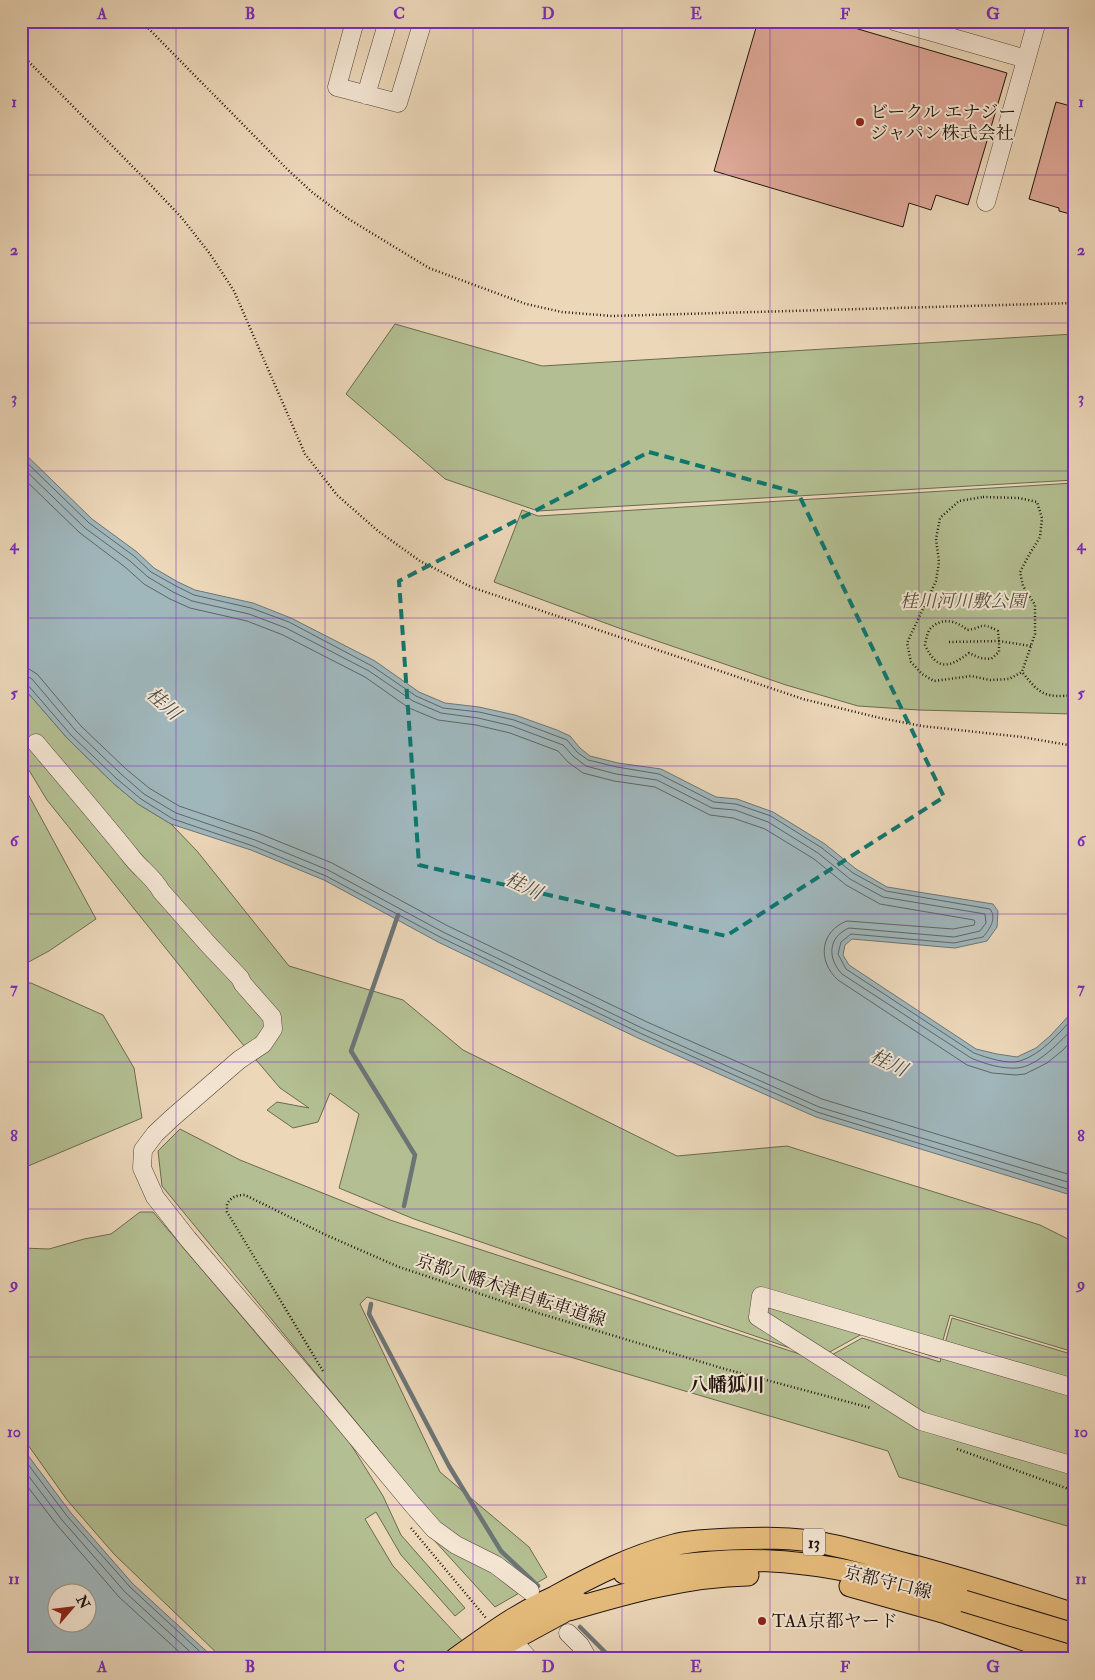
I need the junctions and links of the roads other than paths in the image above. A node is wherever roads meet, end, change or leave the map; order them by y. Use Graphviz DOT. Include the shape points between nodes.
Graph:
graph roads {
  1 [pos="355,21"];
  2 [pos="388,21"];
  3 [pos="423,21"];
  4 [pos="894,21"];
  5 [pos="1037,21"];
  6 [pos="1026,59"];
  7 [pos="366,95"];
  8 [pos="986,202"];
  9 [pos="36,742"];
  10 [pos="1074,1388"];
  11 [pos="1074,1466"];
  12 [pos="983,1585"];
  13 [pos="530,1592"];
  14 [pos="563,1603"];
  15 [pos="1074,1614"];
  16 [pos="972,1622"];
  17 [pos="568,1632"];
  18 [pos="1074,1634"];
  19 [pos="494,1640"];
  20 [pos="1074,1657"];
  21 [pos="455,1659"];
  22 [pos="529,1659"];
  23 [pos="588,1659"];
  1 -- 7 [label="street" via="337,87"];
  2 -- 7 [label="street"];
  3 -- 7 [label="street" via="398,103"];
  4 -- 6 [label="street"];
  5 -- 6 [label="street"];
  6 -- 8 [label="street"];
  9 -- 13 [label="street" via="206,944 272,1017 273,1028 263,1044 239,1060 172,1118 143,1150 142,1168 155,1196 188,1240 434,1529 496,1565"];
  10 -- 11 [label="street" via="761,1296 758,1317 921,1421"];
  12 -- 14 [label="main road, 13" via="820,1543 756,1538 676,1545 631,1559 607,1569"];
  12 -- 15 [label="main road, 13"];
  12 -- 16 [label="street"];
  14 -- 16 [label="main road, 13" via="703,1578 768,1575 852,1586"];
  14 -- 18 [label="main road, 京都守口線 / 13, bridge" via="638,1580 668,1566 750,1561 805,1564 873,1577"];
  14 -- 19 [label="main road, 京都守口線 / 13"];
  16 -- 20 [label="main road, 13"];
  17 -- 23 [label="street"];
  19 -- 21 [label="main road, 京都守口線 / 13"];
  19 -- 22 [label="street"];
}
